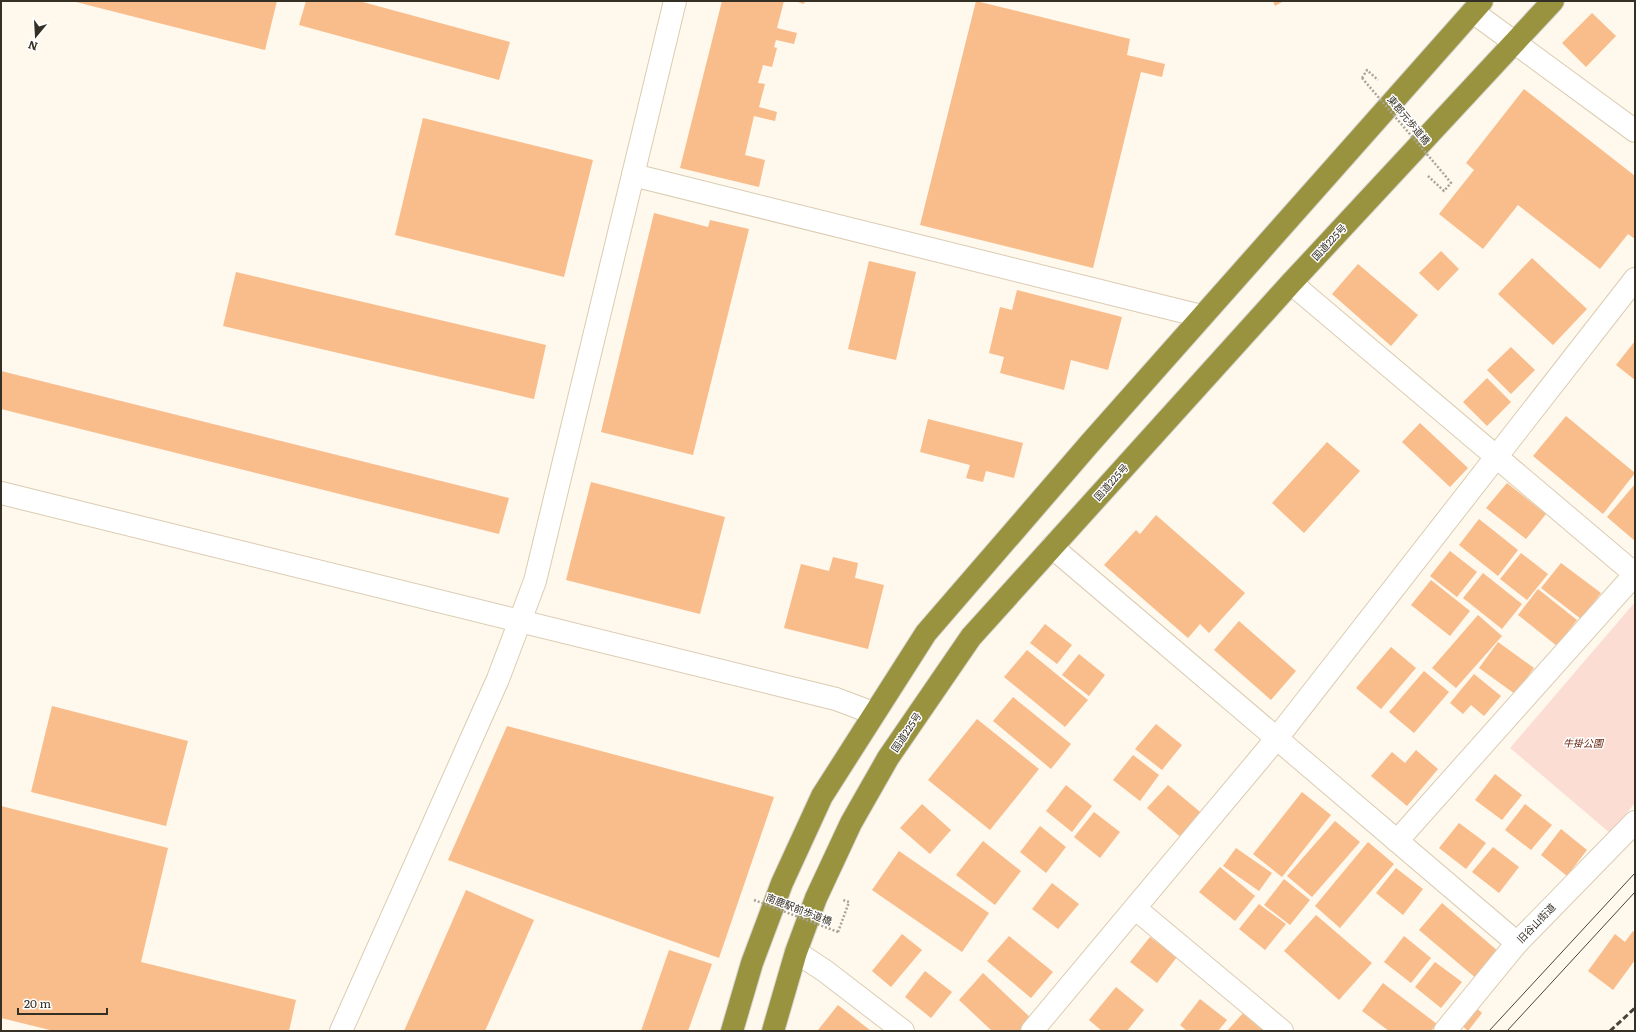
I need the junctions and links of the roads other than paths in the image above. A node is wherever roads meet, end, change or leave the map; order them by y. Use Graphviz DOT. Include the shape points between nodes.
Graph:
graph roads {
  1 [pos="675,1"];
  2 [pos="1552,1"];
  3 [pos="1478,7"];
  4 [pos="1514,43"];
  5 [pos="1635,131"];
  6 [pos="633,175"];
  7 [pos="1635,279"];
  8 [pos="1291,283"];
  9 [pos="1201,316"];
  10 [pos="1496,457"];
  11 [pos="1,493"];
  12 [pos="1052,547"];
  13 [pos="1635,574"];
  14 [pos="520,621"];
  15 [pos="873,713"];
  16 [pos="1277,738"];
  17 [pos="1635,822"];
  18 [pos="1398,841"];
  19 [pos="1136,909"];
  20 [pos="1517,943"];
  21 [pos="796,952"];
  22 [pos="341,1031"];
  23 [pos="732,1031"];
  24 [pos="773,1031"];
  25 [pos="903,1031"];
  26 [pos="1032,1031"];
  27 [pos="1282,1031"];
  28 [pos="1445,1031"];
  1 -- 6 [label="street"];
  2 -- 4 [label="highway, 国道225号"];
  3 -- 4 [label="street"];
  3 -- 9 [label="highway"];
  4 -- 5 [label="street"];
  4 -- 8 [label="highway, 国道225号"];
  6 -- 9 [label="street"];
  6 -- 14 [label="street" via="535,581"];
  7 -- 10 [label="street"];
  8 -- 10 [label="street"];
  8 -- 12 [label="highway, 国道225号"];
  9 -- 15 [label="highway" via="1021,520 926,633"];
  10 -- 13 [label="street"];
  10 -- 16 [label="street"];
  11 -- 14 [label="street"];
  12 -- 16 [label="street"];
  12 -- 21 [label="highway, 国道225号" via="971,637 888,758 816,898"];
  13 -- 18 [label="street"];
  14 -- 15 [label="street" via="836,699"];
  14 -- 22 [label="street" via="498,679"];
  15 -- 23 [label="highway" via="822,796 782,883 752,963"];
  16 -- 18 [label="street"];
  16 -- 19 [label="street"];
  17 -- 20 [label="street, 旧谷山街道"];
  18 -- 20 [label="street"];
  19 -- 26 [label="street"];
  19 -- 27 [label="street"];
  20 -- 28 [label="street, 旧谷山街道"];
  21 -- 24 [label="highway, 国道225号"];
  21 -- 25 [label="street"];
}
